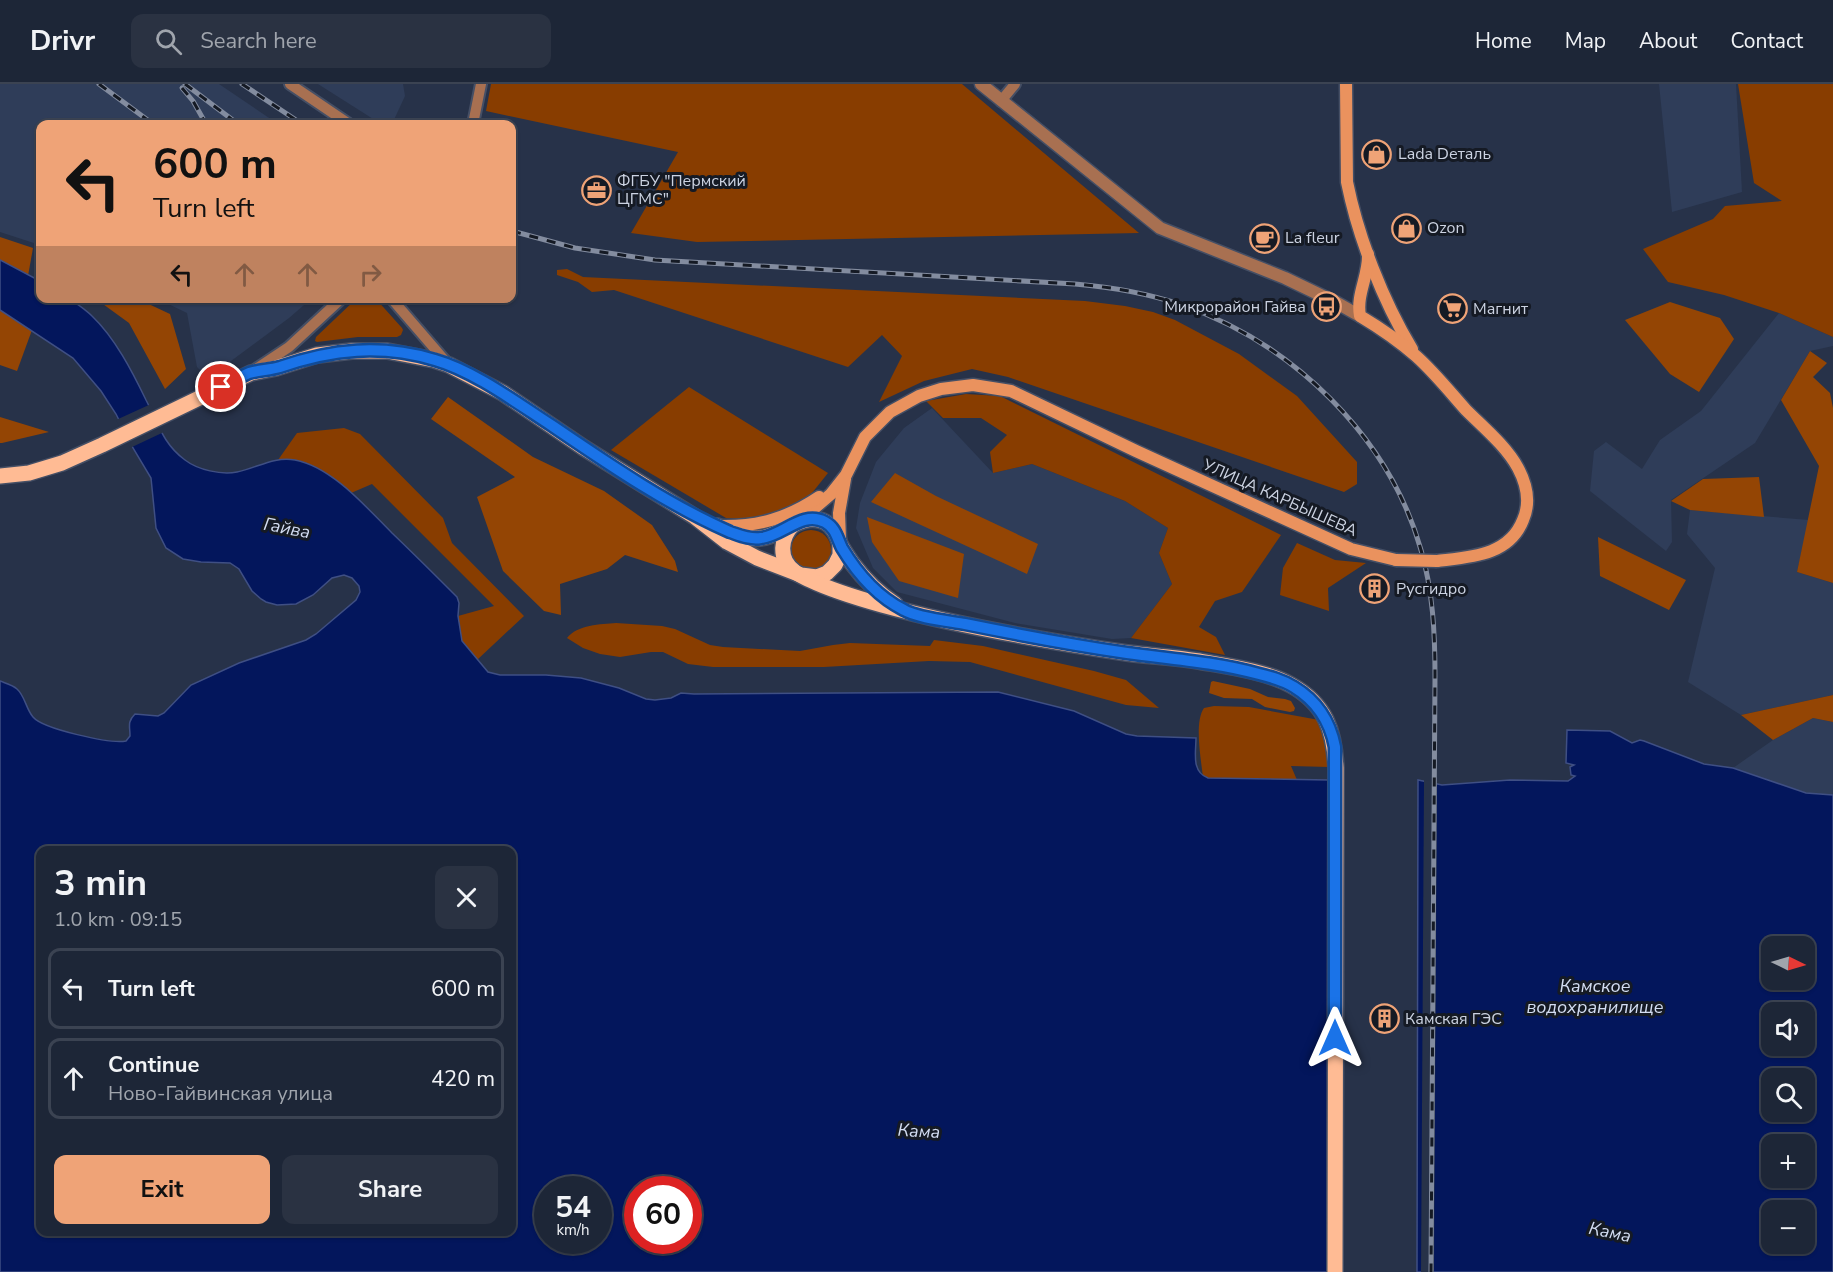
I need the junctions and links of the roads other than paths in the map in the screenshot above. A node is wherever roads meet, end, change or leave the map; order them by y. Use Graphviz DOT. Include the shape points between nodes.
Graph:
graph roads {
  1 [pos="290,84"];
  2 [pos="481,84"];
  3 [pos="981,84"];
  4 [pos="1015,84"];
  5 [pos="1346,84"];
  6 [pos="1001,101"];
  7 [pos="343,120"];
  8 [pos="473,120"];
  9 [pos="1368,254"];
  10 [pos="1361,290"];
  11 [pos="337,303"];
  12 [pos="395,303"];
  13 [pos="1337,303"];
  14 [pos="1389,308"];
  15 [pos="1360,316"];
  16 [pos="1376,326"];
  17 [pos="1417,358"];
  18 [pos="449,365"];
  19 [pos="251,373"];
  20 [pos="846,475"];
  21 [pos="0,476"];
  22 [pos="695,516"];
  23 [pos="794,524"];
  24 [pos="840,545"];
  25 [pos="801,576"];
  26 [pos="907,612"];
  27 [pos="1335,1272"];
  1 -- 7 [label="street"];
  2 -- 8 [label="street"];
  3 -- 6 [label="street, УЛИЦА КАРБЫШЕВА"];
  4 -- 6 [label="street"];
  5 -- 9 [label="main road" via="1347,182"];
  6 -- 13 [label="street, УЛИЦА КАРБЫШЕВА" via="1160,228"];
  9 -- 10 [label="main road" via="1368,272"];
  9 -- 14 [label="main road"];
  10 -- 13 [label="street"];
  10 -- 15 [label="main road"];
  11 -- 19 [label="street" via="289,347"];
  12 -- 18 [label="street"];
  13 -- 15 [label="street, УЛИЦА КАРБЫШЕВА"];
  14 -- 16 [label="main road"];
  14 -- 17 [label="main road"];
  15 -- 16 [label="main road, УЛИЦА КАРБЫШЕВА"];
  16 -- 17 [label="main road, УЛИЦА КАРБЫШЕВА"];
  17 -- 20 [label="main road, УЛИЦА КАРБЫШЕВА, bridge" via="1502,446 1527,488 1525,516 1515,535 1504,545 1480,555 1437,561 1396,560 1351,549 1011,391 973,384 920,396 890,412 865,437"];
  18 -- 19 [label="main road" via="401,352 352,351 317,355"];
  18 -- 22 [label="main road" via="503,393"];
  19 -- 21 [label="main road" via="62,463 29,473"];
  20 -- 22 [label="main road" via="817,499 777,519 720,526"];
  20 -- 23 [label="main road, УЛИЦА КАРБЫШЕВА" via="824,502"];
  20 -- 24 [label="main road, УЛИЦА КАРБЫШЕВА" via="839,513"];
  22 -- 23 [label="main road" via="754,538 774,535"];
  22 -- 25 [label="main road" via="727,542"];
  23 -- 24 [label="main road" via="805,519 823,521 833,528"];
  23 -- 25 [label="main road" via="784,537 783,552 789,566"];
  24 -- 25 [label="main road" via="838,561 832,569 817,577"];
  24 -- 26 [label="main road" via="874,589"];
  25 -- 26 [label="main road" via="839,593"];
  26 -- 27 [label="main road" via="1128,653 1217,664 1277,679 1315,703 1328,723 1335,747"];
}
